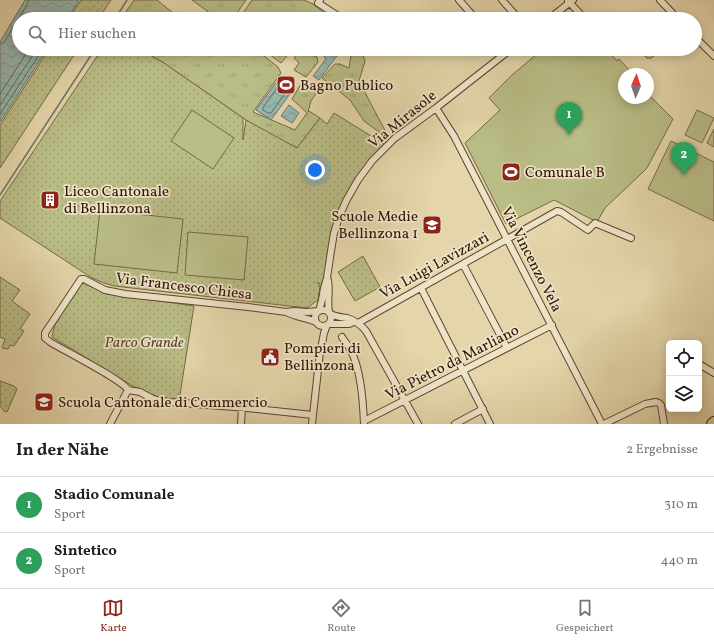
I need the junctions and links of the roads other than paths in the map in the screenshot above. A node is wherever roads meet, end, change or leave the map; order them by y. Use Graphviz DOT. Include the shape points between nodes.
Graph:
graph roads {
  1 [pos="312,0"];
  2 [pos="459,0"];
  3 [pos="502,0"];
  4 [pos="660,0"];
  5 [pos="319,1"];
  6 [pos="570,1"];
  7 [pos="334,12"];
  8 [pos="470,12"];
  9 [pos="513,12"];
  10 [pos="557,12"];
  11 [pos="579,12"];
  12 [pos="671,12"];
  13 [pos="702,44"];
  14 [pos="500,56"];
  15 [pos="714,56"];
  16 [pos="436,108"];
  17 [pos="631,238"];
  18 [pos="508,239"];
  19 [pos="463,264"];
  20 [pos="327,278"];
  21 [pos="421,288"];
  22 [pos="319,311"];
  23 [pos="286,312"];
  24 [pos="330,313"];
  25 [pos="317,323"];
  26 [pos="356,323"];
  27 [pos="328,324"];
  28 [pos="552,325"];
  29 [pos="342,337"];
  30 [pos="507,348"];
  31 [pos="320,352"];
  32 [pos="702,366"];
  33 [pos="463,371"];
  34 [pos="714,373"];
  35 [pos="128,390"];
  36 [pos="405,401"];
  37 [pos="242,408"];
  38 [pos="483,409"];
  39 [pos="313,414"];
  40 [pos="364,423"];
  41 [pos="110,424"];
  42 [pos="241,424"];
  43 [pos="312,424"];
  44 [pos="418,424"];
  45 [pos="454,424"];
  46 [pos="490,424"];
  47 [pos="603,424"];
  48 [pos="664,424"];
  1 -- 5 [label="street"];
  2 -- 8 [label="street"];
  3 -- 9 [label="street"];
  4 -- 12 [label="street"];
  5 -- 7 [label="street"];
  6 -- 10 [label="street"];
  6 -- 11 [label="street"];
  13 -- 15 [label="street"];
  14 -- 16 [label="street, Via Mirasole"];
  16 -- 18 [label="street, Via Vincenzo Vela" via="454,136"];
  16 -- 20 [label="street, Via Mirasole" via="395,138 372,161 358,180 339,216"];
  17 -- 18 [label="street, Via Luigi Lavizzari" via="595,223 588,230 558,211"];
  18 -- 19 [label="street, Via Luigi Lavizzari"];
  18 -- 28 [label="street, Via Vincenzo Vela"];
  19 -- 21 [label="street, Via Luigi Lavizzari"];
  19 -- 30 [label="street"];
  20 -- 22 [label="street, Via Mirasole"];
  20 -- 24 [label="street, Via Mirasole"];
  21 -- 26 [label="street, Via Luigi Lavizzari"];
  21 -- 33 [label="street"];
  22 -- 23 [label="street, Via Francesco Chiesa"];
  22 -- 24 [label="street"];
  22 -- 25 [label="street" via="315,317"];
  23 -- 25 [label="street, Via Francesco Chiesa"];
  23 -- 35 [label="street, Via Francesco Chiesa" via="113,292 81,279 45,333 45,338 111,376"];
  24 -- 26 [label="street" via="337,317 349,318"];
  24 -- 27 [label="street" via="331,319"];
  25 -- 27 [label="street" via="322,326"];
  25 -- 31 [label="street"];
  26 -- 27 [label="street, Via Luigi Lavizzari"];
  26 -- 36 [label="street" via="366,331"];
  27 -- 31 [label="street"];
  28 -- 30 [label="street, Via Pietro da Marliano"];
  28 -- 47 [label="street, Via Vincenzo Vela"];
  29 -- 40 [label="street" via="352,354 358,372"];
  30 -- 33 [label="street, Via Pietro da Marliano"];
  31 -- 39 [label="street"];
  32 -- 34 [label="street"];
  33 -- 36 [label="street, Via Pietro da Marliano"];
  33 -- 38 [label="street"];
  35 -- 37 [label="street" via="161,401"];
  35 -- 41 [label="street"];
  36 -- 40 [label="street, Via Pietro da Marliano"];
  36 -- 44 [label="street"];
  37 -- 39 [label="street"];
  37 -- 42 [label="street"];
  38 -- 45 [label="street"];
  38 -- 46 [label="street"];
  39 -- 43 [label="street"];
  47 -- 48 [label="street" via="645,404 656,402 661,405"];
}
